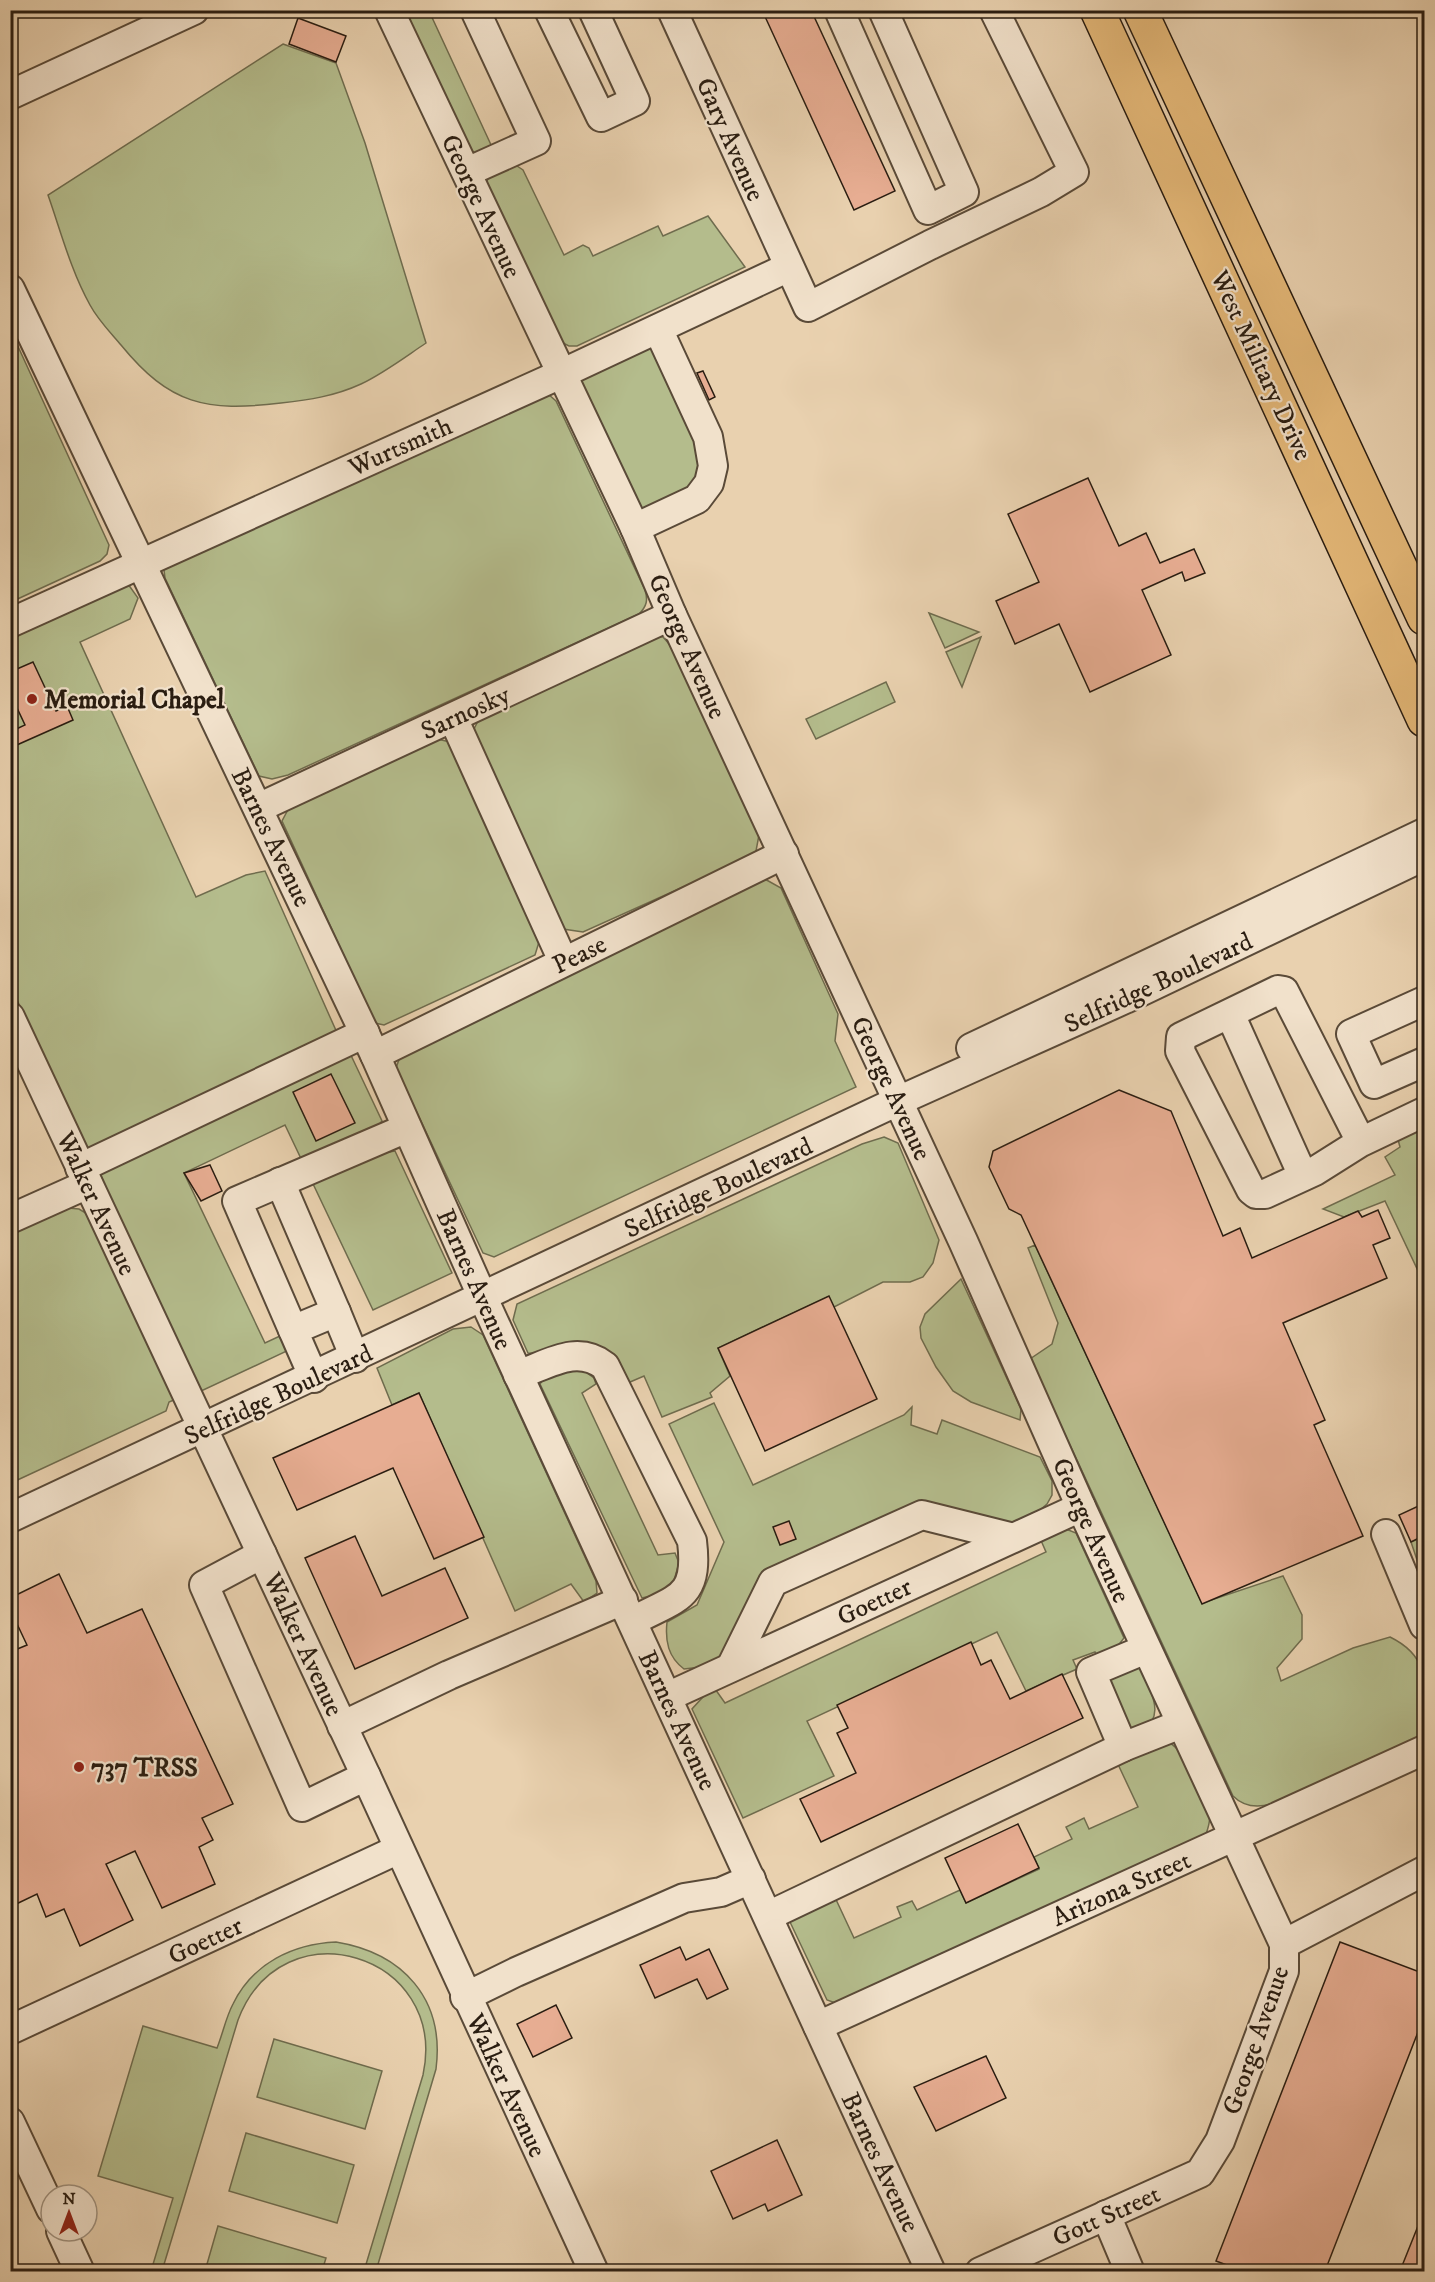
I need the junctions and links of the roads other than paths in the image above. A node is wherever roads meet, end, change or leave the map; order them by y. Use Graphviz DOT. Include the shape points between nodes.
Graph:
graph roads {
  1 [pos="194,10"];
  2 [pos="389,10"];
  3 [pos="475,10"];
  4 [pos="549,10"];
  5 [pos="593,10"];
  6 [pos="672,10"];
  7 [pos="839,10"];
  8 [pos="883,10"];
  9 [pos="994,10"];
  10 [pos="1097,10"];
  11 [pos="1140,10"];
  12 [pos="10,95"];
  13 [pos="467,172"];
  14 [pos="789,267"];
  15 [pos="10,290"];
  16 [pos="658,328"];
  17 [pos="561,374"];
  18 [pos="635,528"];
  19 [pos="140,562"];
  20 [pos="672,615"];
  21 [pos="1425,618"];
  22 [pos="10,623"];
  23 [pos="453,717"];
  24 [pos="1425,720"];
  25 [pos="258,808"];
  26 [pos="1425,834"];
  27 [pos="784,854"];
  28 [pos="1425,856"];
  29 [pos="563,961"];
  30 [pos="1425,1001"];
  31 [pos="1230,1014"];
  32 [pos="10,1017"];
  33 [pos="370,1044"];
  34 [pos="1425,1062"];
  35 [pos="894,1093"];
  36 [pos="1425,1112"];
  37 [pos="407,1128"];
  38 [pos="1361,1142"];
  39 [pos="1309,1173"];
  40 [pos="84,1176"];
  41 [pos="280,1182"];
  42 [pos="10,1219"];
  43 [pos="483,1298"];
  44 [pos="336,1312"];
  45 [pos="293,1330"];
  46 [pos="355,1358"];
  47 [pos="518,1375"];
  48 [pos="314,1378"];
  49 [pos="203,1428"];
  50 [pos="1081,1506"];
  51 [pos="10,1518"];
  52 [pos="1386,1534"];
  53 [pos="1010,1537"];
  54 [pos="262,1554"];
  55 [pos="628,1611"];
  56 [pos="1425,1625"];
  57 [pos="1146,1649"];
  58 [pos="731,1667"];
  59 [pos="667,1697"];
  60 [pos="1181,1724"];
  61 [pos="342,1726"];
  62 [pos="1123,1747"];
  63 [pos="1425,1750"];
  64 [pos="366,1776"];
  65 [pos="1234,1837"];
  66 [pos="399,1849"];
  67 [pos="1425,1871"];
  68 [pos="751,1879"];
  69 [pos="768,1916"];
  70 [pos="1284,1944"];
  71 [pos="465,1997"];
  72 [pos="818,2026"];
  73 [pos="10,2030"];
  74 [pos="10,2122"];
  75 [pos="1200,2173"];
  76 [pos="39,2184"];
  77 [pos="1106,2215"];
  78 [pos="67,2243"];
  79 [pos="1120,2268"];
  80 [pos="80,2271"];
  81 [pos="594,2271"];
  82 [pos="931,2271"];
  83 [pos="980,2271"];
  1 -- 12 [label="street"];
  2 -- 13 [label="street, George Avenue"];
  3 -- 13 [label="street" via="536,141"];
  4 -- 5 [label="street" via="601,117 635,101"];
  6 -- 14 [label="street, Gary Avenue"];
  7 -- 8 [label="street" via="928,210 964,192"];
  9 -- 14 [label="street, Gary Avenue" via="1074,172 808,307"];
  10 -- 24 [label="main road, West Military Drive"];
  11 -- 21 [label="main road, West Military Drive"];
  13 -- 17 [label="street, George Avenue"];
  14 -- 16 [label="street, Wurtsmith"];
  15 -- 19 [label="street, Barnes Avenue"];
  16 -- 17 [label="street, Wurtsmith"];
  16 -- 18 [label="street" via="708,437 713,466 709,483 697,499"];
  17 -- 18 [label="street, George Avenue"];
  17 -- 19 [label="street, Wurtsmith"];
  18 -- 20 [label="street, George Avenue"];
  19 -- 22 [label="street, Wurtsmith"];
  19 -- 25 [label="street, Barnes Avenue"];
  20 -- 23 [label="street, Sarnosky"];
  20 -- 27 [label="street, George Avenue"];
  23 -- 25 [label="street, Sarnosky"];
  23 -- 29 [label="street"];
  25 -- 33 [label="street, Barnes Avenue"];
  26 -- 35 [label="street"];
  27 -- 29 [label="street, Pease"];
  27 -- 35 [label="street, George Avenue"];
  28 -- 35 [label="street, Selfridge Boulevard" via="1125,999"];
  29 -- 33 [label="street, Pease"];
  30 -- 34 [label="street" via="1351,1034 1374,1084"];
  31 -- 38 [label="street" via="1278,990 1287,994"];
  31 -- 39 [label="street"];
  31 -- 39 [label="street" via="1181,1037 1180,1051 1251,1190 1264,1194"];
  32 -- 40 [label="street, Walker Avenue"];
  33 -- 37 [label="street, Barnes Avenue"];
  33 -- 40 [label="street, Pease"];
  35 -- 43 [label="street, Selfridge Boulevard"];
  35 -- 50 [label="street, George Avenue"];
  36 -- 38 [label="street"];
  37 -- 41 [label="street"];
  37 -- 43 [label="street, Barnes Avenue"];
  38 -- 39 [label="street"];
  40 -- 42 [label="street"];
  40 -- 49 [label="street, Walker Avenue"];
  41 -- 44 [label="street"];
  41 -- 45 [label="street" via="237,1201"];
  43 -- 46 [label="street, Selfridge Boulevard"];
  43 -- 47 [label="street, Barnes Avenue"];
  44 -- 45 [label="street"];
  44 -- 46 [label="street"];
  45 -- 48 [label="street"];
  46 -- 48 [label="street, Selfridge Boulevard"];
  47 -- 55 [label="street, Barnes Avenue"];
  47 -- 55 [label="street" via="573,1355 593,1357 605,1366 693,1541 693,1579 684,1593"];
  48 -- 49 [label="street, Selfridge Boulevard"];
  49 -- 51 [label="street, Selfridge Boulevard"];
  49 -- 54 [label="street, Walker Avenue"];
  50 -- 53 [label="street, Goetter"];
  50 -- 57 [label="street, George Avenue"];
  52 -- 56 [label="street"];
  53 -- 58 [label="street, Goetter"];
  53 -- 58 [label="street" via="922,1515 773,1582"];
  54 -- 61 [label="street, Walker Avenue"];
  54 -- 64 [label="street" via="204,1586 303,1806"];
  55 -- 59 [label="street, Barnes Avenue"];
  55 -- 61 [label="street" via="449,1675"];
  57 -- 60 [label="street, George Avenue"];
  57 -- 62 [label="street" via="1091,1672"];
  58 -- 59 [label="street, Goetter"];
  59 -- 68 [label="street, Barnes Avenue"];
  60 -- 62 [label="street"];
  60 -- 65 [label="street, George Avenue"];
  61 -- 64 [label="street, Walker Avenue"];
  62 -- 69 [label="street"];
  63 -- 65 [label="street, Arizona Street"];
  64 -- 66 [label="street, Walker Avenue"];
  65 -- 70 [label="street, George Avenue"];
  65 -- 72 [label="street, Arizona Street"];
  66 -- 71 [label="street, Walker Avenue"];
  66 -- 73 [label="street, Goetter"];
  67 -- 70 [label="street"];
  68 -- 69 [label="street, Barnes Avenue"];
  68 -- 71 [label="street" via="721,1892 684,1898"];
  69 -- 72 [label="street, Barnes Avenue"];
  70 -- 75 [label="street, George Avenue" via="1284,1971 1220,2141"];
  71 -- 81 [label="street, Walker Avenue"];
  72 -- 82 [label="street, Barnes Avenue"];
  74 -- 76 [label="street"];
  75 -- 77 [label="street, Gott Street"];
  77 -- 79 [label="street"];
  77 -- 83 [label="street, Gott Street"];
  78 -- 80 [label="street"];
}
